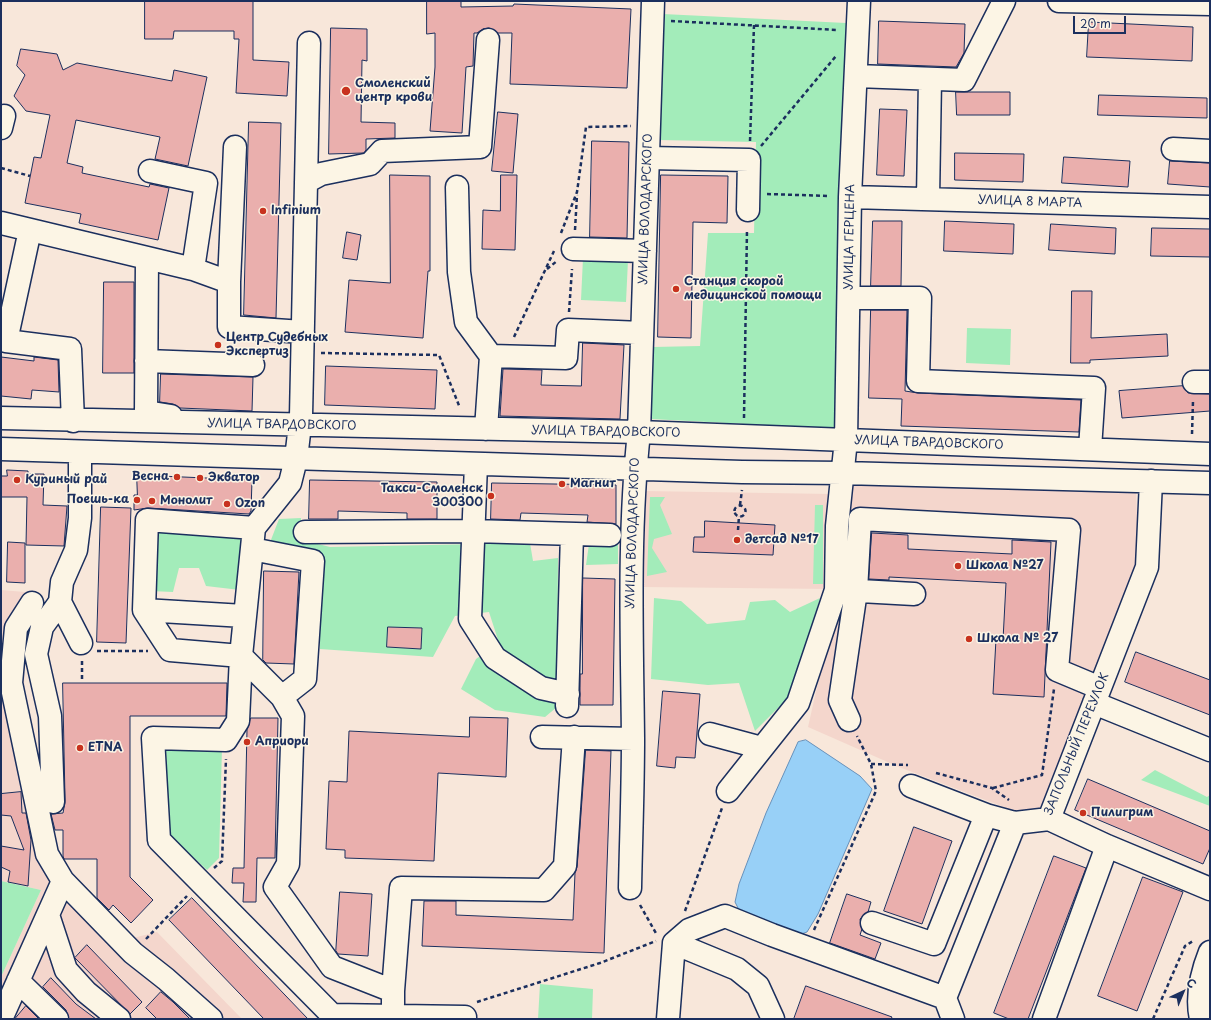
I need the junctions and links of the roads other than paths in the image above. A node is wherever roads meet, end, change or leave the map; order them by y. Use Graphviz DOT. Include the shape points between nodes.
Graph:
graph roads {
  1 [pos="859,1"];
  2 [pos="1004,1"];
  3 [pos="1059,1"];
  4 [pos="1106,1"];
  5 [pos="1201,3"];
  6 [pos="653,10"];
  7 [pos="488,40"];
  8 [pos="309,43"];
  9 [pos="856,76"];
  10 [pos="930,78"];
  11 [pos="234,147"];
  12 [pos="1173,149"];
  13 [pos="1210,151"];
  14 [pos="648,158"];
  15 [pos="150,171"];
  16 [pos="306,182"];
  17 [pos="457,187"];
  18 [pos="850,197"];
  19 [pos="928,199"];
  20 [pos="748,202"];
  21 [pos="1210,207"];
  22 [pos="1,223"];
  23 [pos="30,230"];
  24 [pos="563,244"];
  25 [pos="645,251"];
  26 [pos="147,258"];
  27 [pos="193,269"];
  28 [pos="229,282"];
  29 [pos="850,298"];
  30 [pos="642,333"];
  31 [pos="303,342"];
  32 [pos="498,356"];
  33 [pos="146,361"];
  34 [pos="254,365"];
  35 [pos="1,418"];
  36 [pos="73,421"];
  37 [pos="214,423"];
  38 [pos="300,426"];
  39 [pos="486,429"];
  40 [pos="639,432"];
  41 [pos="846,440"];
  42 [pos="1,449"];
  43 [pos="1090,449"];
  44 [pos="80,453"];
  45 [pos="1201,453"];
  46 [pos="296,459"];
  47 [pos="476,464"];
  48 [pos="635,469"];
  49 [pos="843,473"];
  50 [pos="1151,481"];
  51 [pos="1210,483"];
  52 [pos="473,531"];
  53 [pos="305,532"];
  54 [pos="572,534"];
  55 [pos="610,535"];
  56 [pos="253,538"];
  57 [pos="846,590"];
  58 [pos="914,594"];
  59 [pos="60,602"];
  60 [pos="32,603"];
  61 [pos="144,610"];
  62 [pos="244,616"];
  63 [pos="81,653"];
  64 [pos="241,656"];
  65 [pos="1097,695"];
  66 [pos="282,697"];
  67 [pos="849,720"];
  68 [pos="710,734"];
  69 [pos="542,737"];
  70 [pos="574,737"];
  71 [pos="632,739"];
  72 [pos="762,748"];
  73 [pos="1210,750"];
  74 [pos="911,786"];
  75 [pos="728,791"];
  76 [pos="53,802"];
  77 [pos="986,815"];
  78 [pos="1049,819"];
  79 [pos="1015,824"];
  80 [pos="1107,846"];
  81 [pos="63,881"];
  82 [pos="630,888"];
  83 [pos="1210,890"];
  84 [pos="48,916"];
  85 [pos="872,923"];
  86 [pos="674,943"];
  87 [pos="1203,945"];
  88 [pos="18,981"];
  89 [pos="392,991"];
  90 [pos="945,998"];
  91 [pos="394,1016"];
  92 [pos="465,1018"];
  93 [pos="1,1019"];
  94 [pos="57,1019"];
  95 [pos="120,1019"];
  96 [pos="211,1019"];
  97 [pos="668,1019"];
  98 [pos="773,1019"];
  99 [pos="954,1019"];
  100 [pos="1044,1019"];
  101 [pos="1201,1019"];
  1 -- 9 [label="street, УЛИЦА ГЕРЦЕНА"];
  2 -- 10 [label="street" via="964,80"];
  3 -- 4 [label="street"];
  4 -- 5 [label="street"];
  6 -- 14 [label="street, УЛИЦА ВОЛОДАРСКОГО"];
  7 -- 16 [label="street" via="480,147 382,152 370,164 321,174"];
  8 -- 16 [label="street"];
  9 -- 10 [label="street"];
  9 -- 18 [label="street, УЛИЦА ГЕРЦЕНА"];
  10 -- 19 [label="street"];
  11 -- 28 [label="street"];
  12 -- 13 [label="street"];
  14 -- 20 [label="street" via="749,160"];
  14 -- 25 [label="street, УЛИЦА ВОЛОДАРСКОГО"];
  15 -- 27 [label="street" via="206,183"];
  16 -- 31 [label="street"];
  17 -- 32 [label="street" via="459,272 466,322"];
  18 -- 19 [label="street, УЛИЦА 8 МАРТА"];
  18 -- 29 [label="street, УЛИЦА ГЕРЦЕНА"];
  19 -- 21 [label="street, УЛИЦА 8 МАРТА"];
  22 -- 23 [label="street"];
  23 -- 26 [label="street"];
  23 -- 36 [label="street" via="6,341 70,349"];
  24 -- 25 [label="street"];
  25 -- 30 [label="street, УЛИЦА ВОЛОДАРСКОГО"];
  26 -- 27 [label="street"];
  26 -- 33 [label="street"];
  27 -- 28 [label="street"];
  28 -- 31 [label="street" via="229,327"];
  29 -- 41 [label="street, УЛИЦА ГЕРЦЕНА"];
  29 -- 43 [label="street" via="920,298 918,381 1094,388"];
  30 -- 32 [label="street" via="568,330 566,358"];
  30 -- 40 [label="street, УЛИЦА ВОЛОДАРСКОГО"];
  31 -- 38 [label="street"];
  32 -- 39 [label="street"];
  33 -- 34 [label="street"];
  33 -- 37 [label="street" via="146,412"];
  35 -- 36 [label="street, УЛИЦА ТВАРДОВСКОГО"];
  36 -- 37 [label="street, УЛИЦА ТВАРДОВСКОГО"];
  37 -- 38 [label="street, УЛИЦА ТВАРДОВСКОГО"];
  38 -- 39 [label="street, УЛИЦА ТВАРДОВСКОГО"];
  38 -- 46 [label="street"];
  39 -- 40 [label="street, УЛИЦА ТВАРДОВСКОГО"];
  40 -- 41 [label="street, УЛИЦА ТВАРДОВСКОГО"];
  40 -- 48 [label="street, УЛИЦА ВОЛОДАРСКОГО"];
  41 -- 43 [label="street, УЛИЦА ТВАРДОВСКОГО"];
  41 -- 49 [label="street, УЛИЦА ГЕРЦЕНА"];
  42 -- 44 [label="street"];
  43 -- 45 [label="street, УЛИЦА ТВАРДОВСКОГО"];
  44 -- 46 [label="street"];
  44 -- 59 [label="street" via="80,518 76,550 62,582"];
  46 -- 47 [label="street"];
  46 -- 56 [label="street" via="290,483"];
  47 -- 48 [label="street"];
  47 -- 52 [label="street"];
  48 -- 49 [label="street"];
  48 -- 71 [label="street, УЛИЦА ВОЛОДАРСКОГО" via="630,595"];
  49 -- 50 [label="street"];
  49 -- 57 [label="street, УЛИЦА ГЕРЦЕНА" via="837,526"];
  50 -- 51 [label="street"];
  50 -- 65 [label="street, ЗАПОЛЬНЫЙ ПЕРЕУЛОК" via="1148,567"];
  52 -- 53 [label="street"];
  52 -- 54 [label="street"];
  52 -- 54 [label="street" via="470,619 495,658 541,688 567,700"];
  54 -- 55 [label="street"];
  56 -- 61 [label="street" via="147,520"];
  56 -- 62 [label="street"];
  56 -- 66 [label="street" via="313,561 305,679"];
  57 -- 58 [label="street"];
  57 -- 65 [label="street" via="860,519 1069,530 1057,670"];
  57 -- 67 [label="street" via="840,700"];
  57 -- 72 [label="street" via="798,703"];
  59 -- 63 [label="street"];
  59 -- 76 [label="street" via="42,627 36,654 50,716"];
  60 -- 81 [label="street" via="16,628 11,683 47,854"];
  61 -- 62 [label="street"];
  61 -- 64 [label="street" via="170,650"];
  62 -- 64 [label="street"];
  64 -- 66 [label="street"];
  64 -- 91 [label="street" via="238,721 226,740 153,738 159,840 332,1015"];
  65 -- 73 [label="street"];
  65 -- 78 [label="street, ЗАПОЛЬНЫЙ ПЕРЕУЛОК"];
  66 -- 89 [label="street" via="292,716 288,864 275,887 332,967"];
  68 -- 72 [label="street"];
  69 -- 70 [label="street"];
  70 -- 71 [label="street"];
  70 -- 89 [label="street" via="565,866 544,890 401,888"];
  71 -- 82 [label="street, УЛИЦА ВОЛОДАРСКОГО"];
  72 -- 75 [label="street"];
  74 -- 77 [label="street"];
  77 -- 79 [label="street"];
  77 -- 85 [label="street" via="934,944"];
  78 -- 79 [label="street, ЗАПОЛЬНЫЙ ПЕРЕУЛОК"];
  78 -- 80 [label="street"];
  79 -- 90 [label="street"];
  80 -- 83 [label="street"];
  80 -- 100 [label="street"];
  81 -- 84 [label="street"];
  81 -- 96 [label="street" via="133,953"];
  84 -- 88 [label="street"];
  84 -- 95 [label="street" via="66,970 86,992"];
  86 -- 90 [label="street" via="689,930 725,916"];
  86 -- 97 [label="street"];
  86 -- 98 [label="street" via="737,969 758,986"];
  87 -- 101 [label="street" via="1199,1008"];
  88 -- 93 [label="street"];
  88 -- 94 [label="street"];
  89 -- 91 [label="street"];
  90 -- 99 [label="street"];
  91 -- 92 [label="street"];
}
